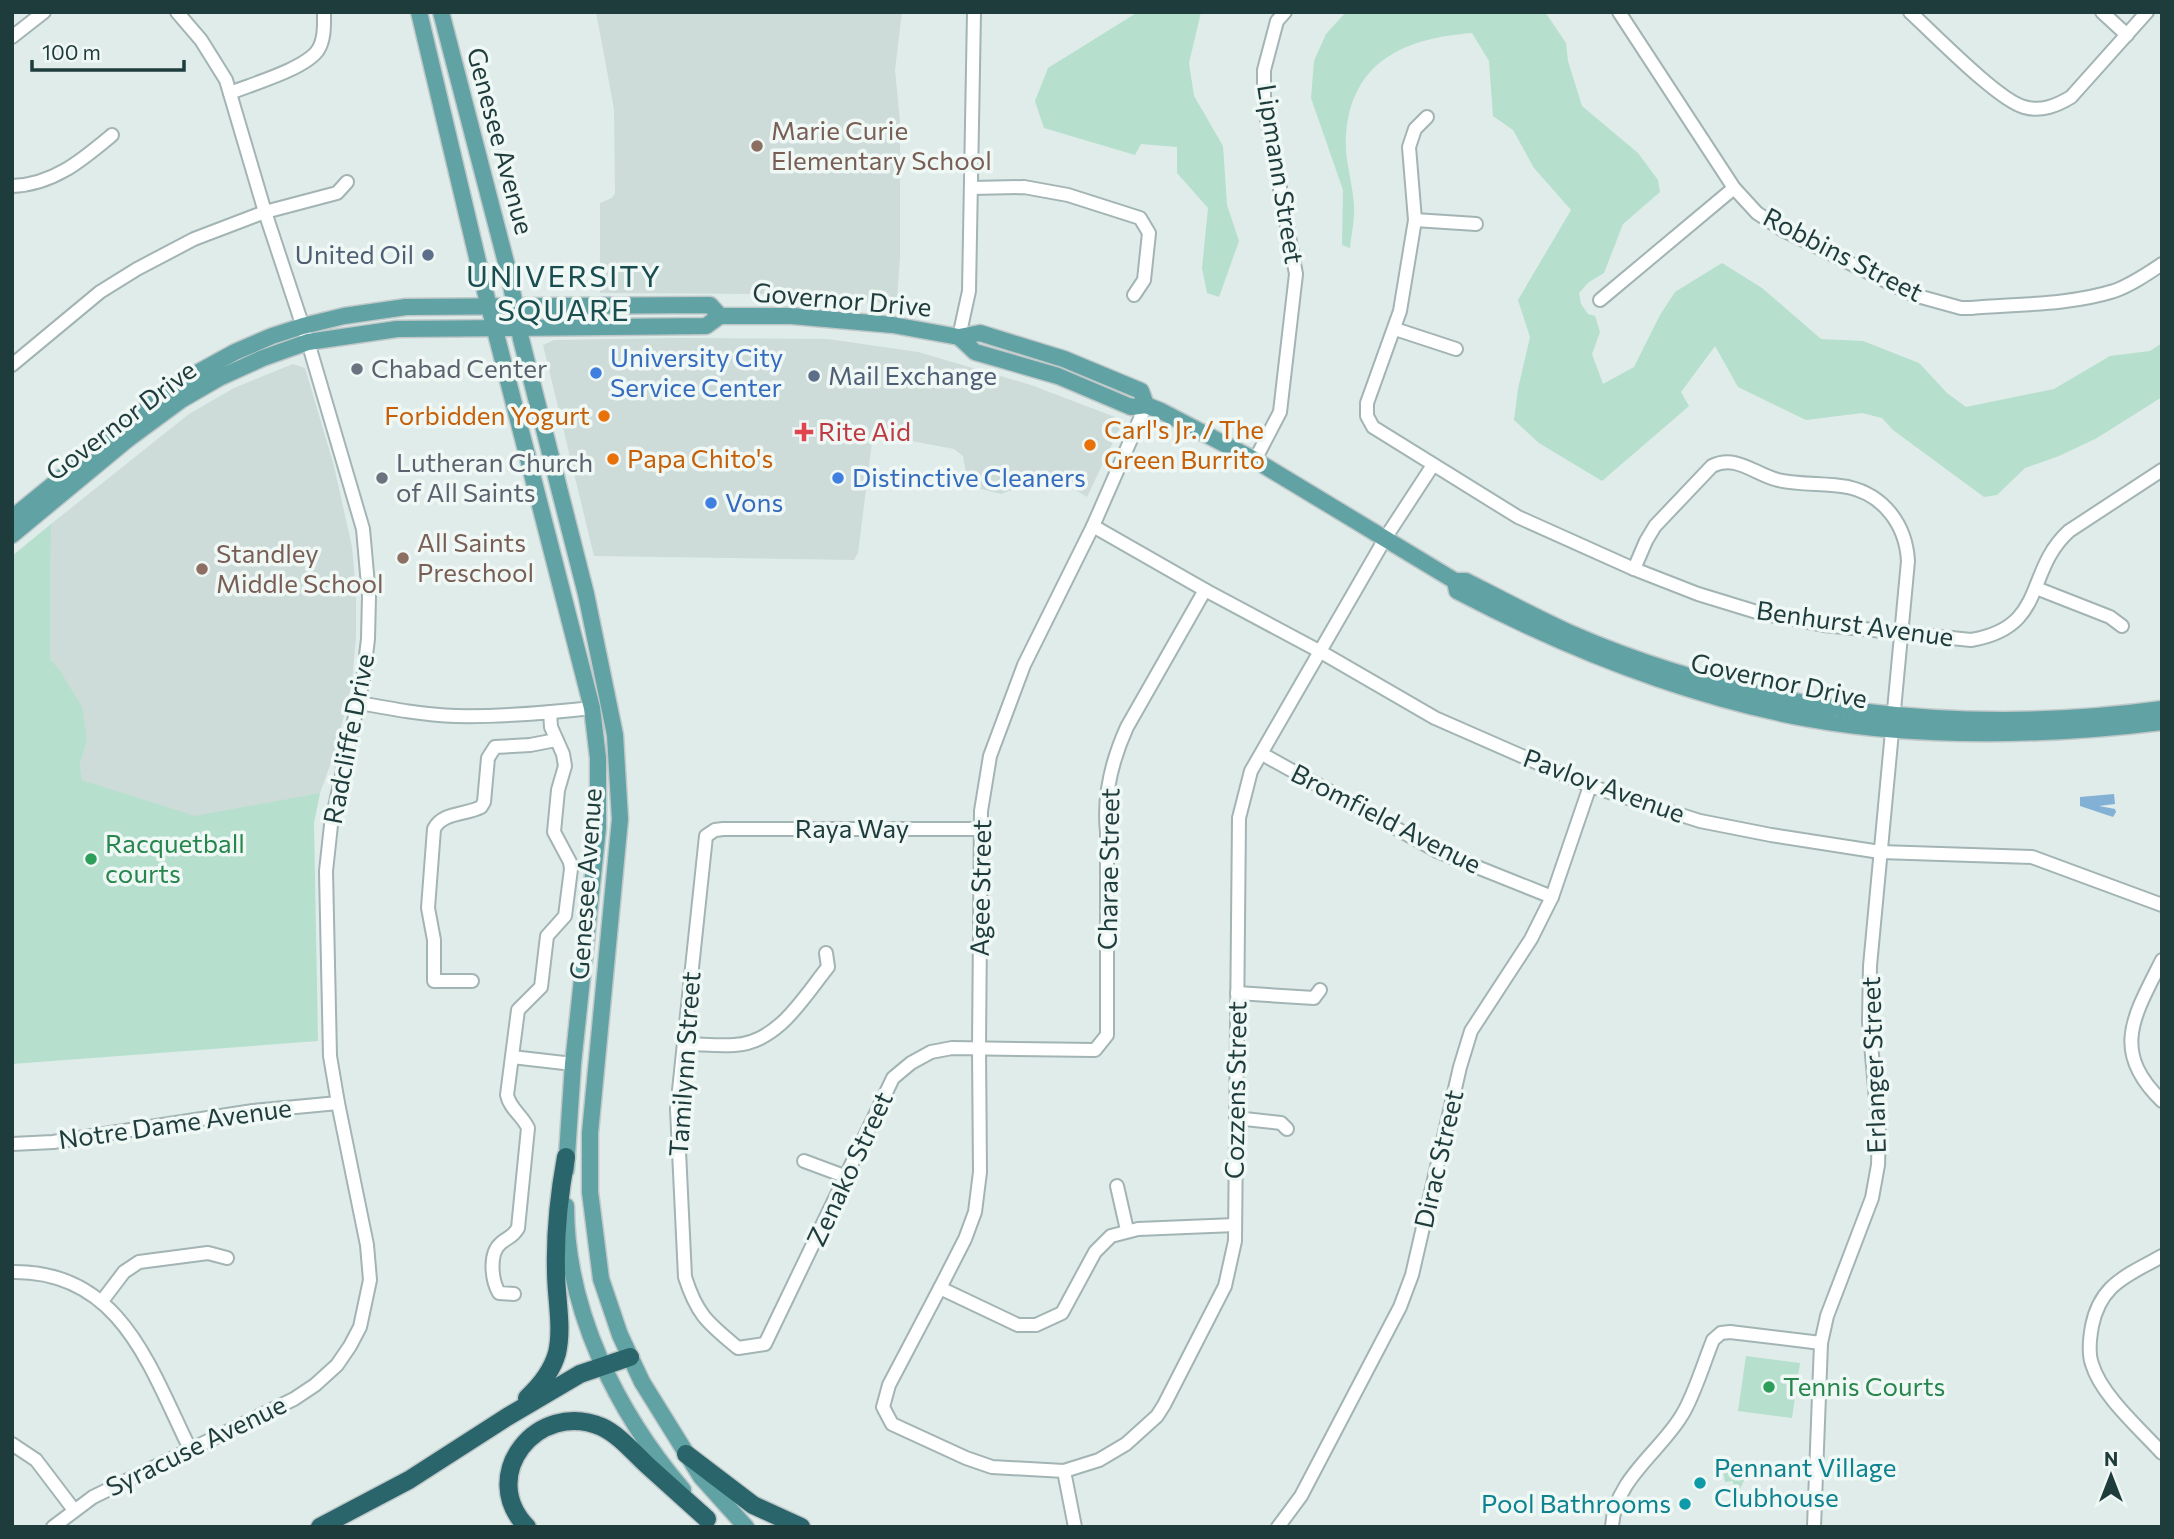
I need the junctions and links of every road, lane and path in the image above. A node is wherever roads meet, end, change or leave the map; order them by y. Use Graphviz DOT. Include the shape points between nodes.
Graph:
graph roads {
  1 [pos="44,12"];
  2 [pos="177,12"];
  3 [pos="324,12"];
  4 [pos="419,12"];
  5 [pos="441,12"];
  6 [pos="974,12"];
  7 [pos="1285,12"];
  8 [pos="1619,12"];
  9 [pos="1910,12"];
  10 [pos="2102,12"];
  11 [pos="2147,12"];
  12 [pos="2127,35"];
  13 [pos="12,37"];
  14 [pos="230,93"];
  15 [pos="1427,117"];
  16 [pos="112,135"];
  17 [pos="347,182"];
  18 [pos="12,186"];
  19 [pos="971,188"];
  20 [pos="1734,188"];
  21 [pos="265,212"];
  22 [pos="1415,220"];
  23 [pos="1476,224"];
  24 [pos="2162,264"];
  25 [pos="1134,295"];
  26 [pos="1600,300"];
  27 [pos="490,306"];
  28 [pos="514,307"];
  29 [pos="720,316"];
  30 [pos="303,326"];
  31 [pos="495,328"];
  32 [pos="519,328"];
  33 [pos="1395,329"];
  34 [pos="959,337"];
  35 [pos="308,342"];
  36 [pos="1456,349"];
  37 [pos="12,365"];
  38 [pos="1146,405"];
  39 [pos="1255,460"];
  40 [pos="1433,465"];
  41 [pos="2162,470"];
  42 [pos="12,518"];
  43 [pos="1093,526"];
  44 [pos="12,535"];
  45 [pos="1386,537"];
  46 [pos="1634,569"];
  47 [pos="2036,588"];
  48 [pos="1205,590"];
  49 [pos="2122,626"];
  50 [pos="1901,633"];
  51 [pos="1321,652"];
  52 [pos="360,703"];
  53 [pos="592,708"];
  54 [pos="2162,709"];
  55 [pos="550,712"];
  56 [pos="1894,722"];
  57 [pos="2162,722"];
  58 [pos="556,740"];
  59 [pos="1262,754"];
  60 [pos="1590,786"];
  61 [pos="723,829"];
  62 [pos="981,829"];
  63 [pos="1881,852"];
  64 [pos="1552,897"];
  65 [pos="2162,905"];
  66 [pos="826,953"];
  67 [pos="2162,960"];
  68 [pos="472,981"];
  69 [pos="1320,990"];
  70 [pos="1237,993"];
  71 [pos="684,1044"];
  72 [pos="979,1048"];
  73 [pos="512,1057"];
  74 [pos="573,1064"];
  75 [pos="597,1070"];
  76 [pos="2162,1101"];
  77 [pos="338,1103"];
  78 [pos="1236,1118"];
  79 [pos="1287,1129"];
  80 [pos="12,1144"];
  81 [pos="566,1157"];
  82 [pos="804,1161"];
  83 [pos="847,1177"];
  84 [pos="1116,1186"];
  85 [pos="1234,1225"];
  86 [pos="1128,1230"];
  87 [pos="2162,1256"];
  88 [pos="227,1258"];
  89 [pos="12,1272"];
  90 [pos="940,1288"];
  91 [pos="514,1294"];
  92 [pos="102,1301"];
  93 [pos="1821,1343"];
  94 [pos="765,1344"];
  95 [pos="630,1357"];
  96 [pos="337,1365"];
  97 [pos="604,1366"];
  98 [pos="889,1385"];
  99 [pos="507,1418"];
  100 [pos="12,1444"];
  101 [pos="190,1449"];
  102 [pos="2162,1453"];
  103 [pos="686,1454"];
  104 [pos="1064,1471"];
  105 [pos="74,1510"];
  106 [pos="711,1523"];
  107 [pos="53,1527"];
  108 [pos="320,1527"];
  109 [pos="527,1527"];
  110 [pos="746,1527"];
  111 [pos="801,1527"];
  112 [pos="1075,1527"];
  113 [pos="1278,1527"];
  114 [pos="1612,1527"];
  115 [pos="1814,1527"];
  1 -- 13 [label="street"];
  2 -- 14 [label="street, Radcliffe Drive" via="201,40"];
  3 -- 14 [label="street" via="323,38 310,58"];
  4 -- 27 [label="main road, Genesee Avenue"];
  5 -- 28 [label="main road, Genesee Avenue"];
  6 -- 19 [label="street"];
  7 -- 39 [label="street, Lipmann Street" via="1278,21 1264,70 1264,103 1296,274 1285,317 1280,412"];
  8 -- 20 [label="street, Robbins Street"];
  9 -- 12 [label="street" via="2002,95 2026,108 2056,106 2071,97"];
  10 -- 12 [label="street"];
  11 -- 12 [label="street"];
  14 -- 21 [label="street, Radcliffe Drive"];
  15 -- 22 [label="street" via="1415,129 1409,147"];
  16 -- 18 [label="street" via="74,166 45,181"];
  17 -- 21 [label="street" via="337,193"];
  19 -- 25 [label="street" via="1024,187 1068,195 1140,218 1149,233 1144,280"];
  19 -- 34 [label="street" via="970,291"];
  20 -- 24 [label="street, Robbins Street" via="1757,213 1783,230 1914,295 1961,308 2083,298 2115,290"];
  20 -- 26 [label="street"];
  21 -- 30 [label="street, Radcliffe Drive"];
  21 -- 37 [label="street" via="194,239 128,275 100,292"];
  22 -- 23 [label="street"];
  22 -- 33 [label="street"];
  27 -- 28 [label="main road, Governor Drive"];
  27 -- 30 [label="main road, Governor Drive" via="406,307"];
  27 -- 31 [label="main road, Genesee Avenue"];
  28 -- 29 [label="main road, Governor Drive" via="710,305"];
  28 -- 32 [label="main road, Genesee Avenue"];
  29 -- 32 [label="main road, Governor Drive" via="706,326"];
  29 -- 34 [label="main road, Governor Drive" via="811,317"];
  30 -- 35 [label="street, Radcliffe Drive"];
  30 -- 42 [label="main road, Governor Drive" via="236,352 176,385"];
  31 -- 32 [label="main road, Governor Drive"];
  31 -- 35 [label="main road, Governor Drive" via="397,329"];
  31 -- 53 [label="main road, Genesee Avenue"];
  32 -- 75 [label="main road, Genesee Avenue" via="586,594 615,735 620,819"];
  33 -- 36 [label="street"];
  33 -- 40 [label="street, Benhurst Avenue" via="1367,402 1367,416 1373,427"];
  34 -- 38 [label="main road, Governor Drive" via="975,352 1058,376 1131,407"];
  35 -- 44 [label="main road, Governor Drive" via="219,378 181,400"];
  35 -- 52 [label="street, Radcliffe Drive" via="363,529 369,596"];
  38 -- 39 [label="main road, Governor Drive"];
  38 -- 43 [label="street, Agee Street"];
  39 -- 45 [label="main road, Governor Drive"];
  40 -- 45 [label="street, Cozzens Street"];
  40 -- 46 [label="street, Benhurst Avenue" via="1518,517"];
  41 -- 47 [label="street, Benhurst Avenue" via="2057,542"];
  43 -- 48 [label="street, Pavlov Avenue"];
  43 -- 62 [label="street, Agee Street" via="1015,685 990,756"];
  45 -- 51 [label="street, Cozzens Street"];
  45 -- 56 [label="main road, Governor Drive" via="1455,581 1457,591 1565,645 1625,668 1809,719"];
  46 -- 50 [label="street, Benhurst Avenue" via="1760,613"];
  46 -- 50 [label="street, Erlanger Street" via="1655,526 1722,461 1777,480 1847,487 1865,492 1894,515 1907,544"];
  47 -- 49 [label="street"];
  47 -- 50 [label="street, Benhurst Avenue" via="2020,616 1991,637 1971,640"];
  48 -- 51 [label="street, Pavlov Avenue"];
  48 -- 72 [label="street, Charae Street" via="1128,727 1111,770 1105,811 1107,1035 1095,1050"];
  50 -- 56 [label="street, Erlanger Street"];
  51 -- 59 [label="street, Cozzens Street"];
  51 -- 60 [label="street, Pavlov Avenue" via="1435,718"];
  52 -- 55 [label="street" via="455,716"];
  52 -- 77 [label="street, Radcliffe Drive" via="331,825 326,871 330,1056"];
  53 -- 55 [label="street"];
  53 -- 74 [label="main road, Genesee Avenue" via="598,758 597,828"];
  54 -- 56 [label="main road, Governor Drive" via="2115,716"];
  55 -- 58 [label="street"];
  56 -- 57 [label="main road, Governor Drive" via="2043,733"];
  56 -- 63 [label="street, Erlanger Street"];
  58 -- 68 [label="street" via="495,747 488,758 481,807 444,818 434,829 428,908 434,981"];
  58 -- 73 [label="street" via="565,766 554,832 570,862 565,916 547,936 541,987 518,1010"];
  59 -- 64 [label="street, Bromfield Avenue" via="1437,851"];
  59 -- 70 [label="street, Cozzens Street" via="1251,771 1239,818"];
  60 -- 63 [label="street, Pavlov Avenue" via="1700,821"];
  60 -- 64 [label="street, Dirac Street"];
  61 -- 62 [label="street, Raya Way"];
  61 -- 71 [label="street, Tamilynn Street" via="706,836 703,843"];
  62 -- 72 [label="street, Agee Street"];
  63 -- 65 [label="street, Pavlov Avenue" via="2032,857"];
  63 -- 93 [label="street, Erlanger Street" via="1869,1022 1878,1166 1872,1198"];
  64 -- 113 [label="street, Dirac Street" via="1531,939 1471,1031 1412,1275 1400,1307 1301,1496"];
  66 -- 71 [label="street" via="828,967 783,1024 770,1033 737,1045"];
  67 -- 76 [label="street" via="2134,1019 2130,1038 2135,1067"];
  69 -- 70 [label="street" via="1314,998"];
  70 -- 78 [label="street, Cozzens Street"];
  71 -- 94 [label="street, Tamilynn Street" via="677,1144 685,1277 706,1322 738,1348"];
  72 -- 83 [label="street, Zenako Street" via="931,1052 893,1078"];
  72 -- 90 [label="street, Agee Street" via="980,1171 975,1212"];
  73 -- 74 [label="street"];
  73 -- 91 [label="street" via="509,1104 528,1128 518,1228 513,1237 499,1244 492,1281 499,1293"];
  74 -- 75 [label="main road"];
  74 -- 81 [label="main road, Genesee Avenue"];
  75 -- 95 [label="main road, Genesee Avenue" via="590,1192 601,1279"];
  77 -- 80 [label="street, Notre Dame Avenue"];
  77 -- 96 [label="street, Radcliffe Drive" via="370,1280 360,1327"];
  78 -- 79 [label="street" via="1281,1124"];
  78 -- 85 [label="street, Cozzens Street"];
  81 -- 97 [label="main road, Genesee Avenue" via="566,1224 573,1270 582,1311"];
  81 -- 99 [label="highway" via="557,1211 556,1356 542,1383"];
  82 -- 83 [label="street"];
  83 -- 94 [label="street, Zenako Street"];
  84 -- 86 [label="street"];
  85 -- 86 [label="street"];
  85 -- 104 [label="street, Cozzens Street" via="1225,1286 1157,1416 1126,1444 1099,1460"];
  86 -- 90 [label="street" via="1111,1236 1095,1252 1062,1313 1035,1325 1018,1325"];
  87 -- 102 [label="street" via="2112,1287 2094,1315 2090,1336 2092,1364 2111,1398"];
  88 -- 92 [label="street" via="208,1253 139,1262 124,1272"];
  89 -- 92 [label="street" via="63,1280"];
  90 -- 98 [label="street, Agee Street"];
  92 -- 101 [label="street" via="134,1337"];
  93 -- 114 [label="street" via="1730,1332 1713,1340 1683,1414 1624,1488 1612,1511"];
  93 -- 115 [label="street, Erlanger Street"];
  95 -- 97 [label="highway"];
  95 -- 103 [label="main road, Genesee Avenue"];
  96 -- 101 [label="street, Syracuse Avenue" via="294,1399"];
  97 -- 99 [label="highway" via="580,1374"];
  97 -- 106 [label="main road, Genesee Avenue" via="635,1427"];
  98 -- 104 [label="street, Cozzens Street" via="883,1407 892,1424 992,1467"];
  99 -- 108 [label="highway" via="409,1480"];
  100 -- 105 [label="street" via="41,1467"];
  101 -- 105 [label="street, Syracuse Avenue"];
  103 -- 110 [label="main road, Genesee Avenue"];
  103 -- 111 [label="highway" via="753,1505"];
  104 -- 112 [label="street"];
  105 -- 107 [label="street, Syracuse Avenue"];
  106 -- 109 [label="highway" via="623,1441 602,1427 576,1420 551,1423 518,1451 509,1471 510,1489 513,1508"];
}
